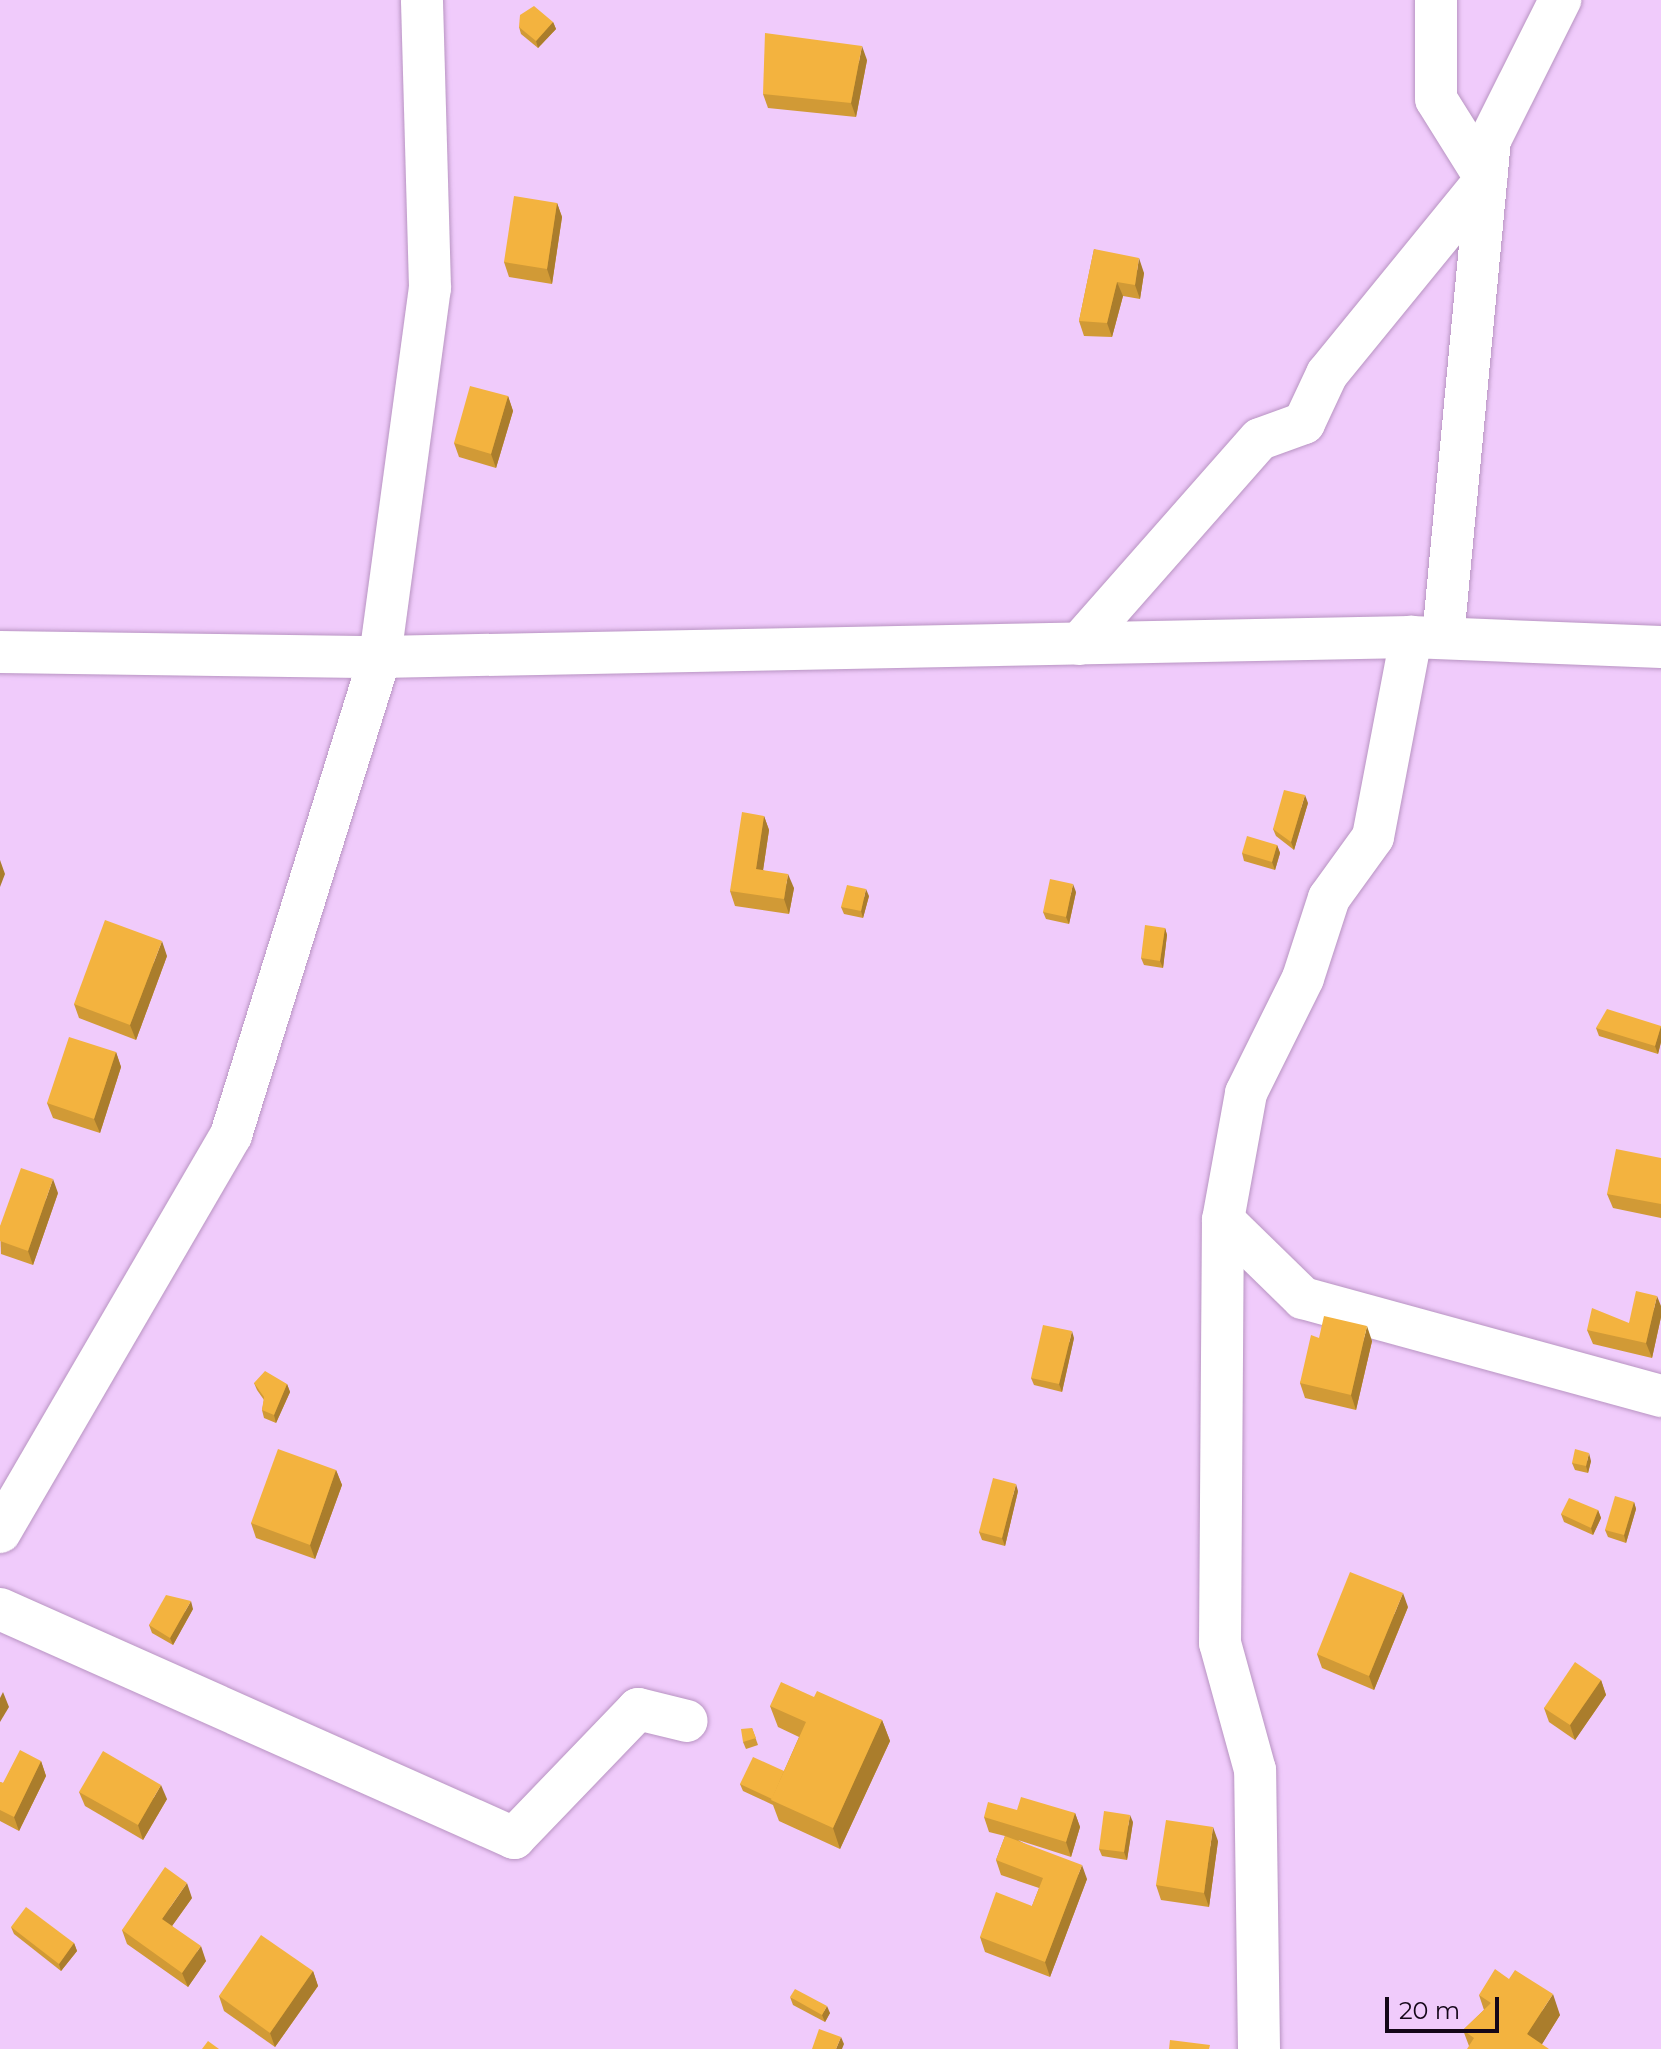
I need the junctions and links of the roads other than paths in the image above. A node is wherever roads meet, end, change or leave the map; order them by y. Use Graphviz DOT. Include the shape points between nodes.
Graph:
graph roads {
  1 [pos="422,0"];
  2 [pos="1436,0"];
  3 [pos="1560,0"];
  4 [pos="1486,179"];
  5 [pos="1427,638"];
  6 [pos="1079,644"];
  7 [pos="1661,647"];
  8 [pos="0,652"];
  9 [pos="380,657"];
  10 [pos="1223,1220"];
  11 [pos="1661,1396"];
  12 [pos="0,1532"];
  13 [pos="0,1609"];
  14 [pos="687,1721"];
  15 [pos="1259,2049"];
  1 -- 9 [label="street" via="430,288"];
  2 -- 4 [label="street" via="1436,99"];
  3 -- 4 [label="street" via="1490,140"];
  4 -- 5 [label="street"];
  4 -- 6 [label="street" via="1327,374 1304,423 1260,439"];
  5 -- 6 [label="street"];
  5 -- 7 [label="street"];
  5 -- 10 [label="street" via="1373,837 1329,898 1303,978 1246,1093"];
  6 -- 9 [label="street"];
  8 -- 9 [label="street"];
  9 -- 12 [label="street" via="231,1135"];
  10 -- 11 [label="street" via="1303,1298"];
  10 -- 15 [label="street" via="1220,1643 1255,1770"];
  13 -- 14 [label="street" via="514,1838 638,1709"];
}
